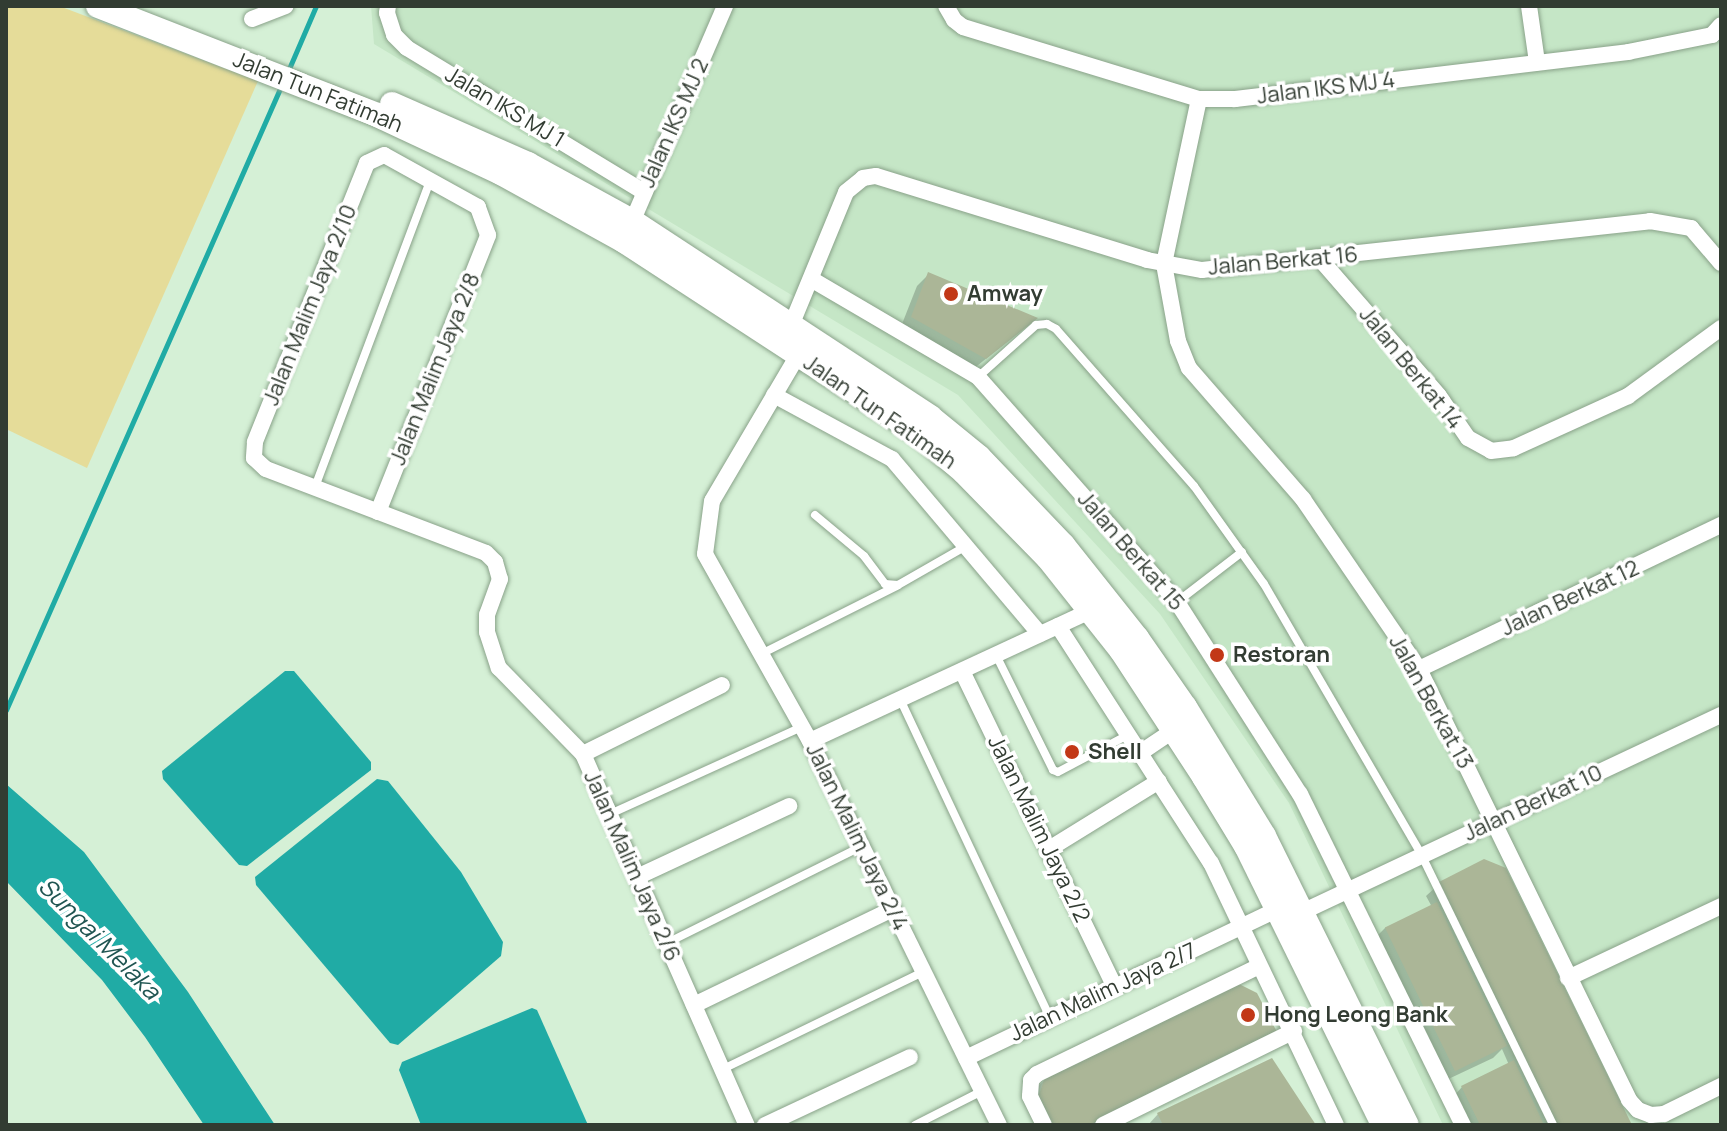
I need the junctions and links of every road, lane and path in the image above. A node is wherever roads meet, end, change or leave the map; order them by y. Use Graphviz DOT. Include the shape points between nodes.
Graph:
graph roads {
  1 [pos="98,6"];
  2 [pos="140,6"];
  3 [pos="286,6"];
  4 [pos="388,6"];
  5 [pos="725,6"];
  6 [pos="946,6"];
  7 [pos="1529,6"];
  8 [pos="252,19"];
  9 [pos="1721,25"];
  10 [pos="265,61"];
  11 [pos="1537,62"];
  12 [pos="1199,99"];
  13 [pos="431,179"];
  14 [pos="644,192"];
  15 [pos="628,231"];
  16 [pos="1320,259"];
  17 [pos="1721,263"];
  18 [pos="1164,264"];
  19 [pos="811,279"];
  20 [pos="1721,328"];
  21 [pos="790,342"];
  22 [pos="978,377"];
  23 [pos="774,395"];
  24 [pos="254,458"];
  25 [pos="315,487"];
  26 [pos="378,512"];
  27 [pos="815,515"];
  28 [pos="1721,525"];
  29 [pos="966,546"];
  30 [pos="1242,552"];
  31 [pos="705,554"];
  32 [pos="898,585"];
  33 [pos="1177,602"];
  34 [pos="1099,606"];
  35 [pos="1058,626"];
  36 [pos="1040,634"];
  37 [pos="761,654"];
  38 [pos="996,655"];
  39 [pos="1419,669"];
  40 [pos="962,671"];
  41 [pos="722,685"];
  42 [pos="900,699"];
  43 [pos="1721,715"];
  44 [pos="1173,731"];
  45 [pos="806,734"];
  46 [pos="1128,734"];
  47 [pos="1140,753"];
  48 [pos="583,754"];
  49 [pos="1159,781"];
  50 [pos="789,806"];
  51 [pos="609,814"];
  52 [pos="1493,822"];
  53 [pos="862,846"];
  54 [pos="1049,849"];
  55 [pos="1422,856"];
  56 [pos="637,877"];
  57 [pos="1345,890"];
  58 [pos="1721,906"];
  59 [pos="893,909"];
  60 [pos="1290,910"];
  61 [pos="1241,927"];
  62 [pos="666,943"];
  63 [pos="1259,966"];
  64 [pos="923,972"];
  65 [pos="1568,978"];
  66 [pos="1115,987"];
  67 [pos="694,1005"];
  68 [pos="1049,1016"];
  69 [pos="1294,1031"];
  70 [pos="910,1057"];
  71 [pos="966,1058"];
  72 [pos="722,1069"];
  73 [pos="1721,1086"];
  74 [pos="982,1091"];
  75 [pos="1132,1118"];
  76 [pos="747,1125"];
  77 [pos="765,1125"];
  78 [pos="915,1125"];
  79 [pos="999,1125"];
  80 [pos="1044,1125"];
  81 [pos="1103,1125"];
  82 [pos="1336,1125"];
  83 [pos="1383,1125"];
  84 [pos="1407,1125"];
  85 [pos="1463,1125"];
  86 [pos="1553,1125"];
  1 -- 10 [label="main road, Jalan Tun Fatimah"];
  2 -- 10 [label="main road, Jalan Tun Fatimah"];
  3 -- 8 [label="street"];
  4 -- 14 [label="street, Jalan IKS MJ 1" via="394,35 407,48"];
  5 -- 14 [label="street, Jalan IKS MJ 2"];
  6 -- 12 [label="street, Jalan IKS MJ 4" via="963,27"];
  7 -- 11 [label="street"];
  9 -- 11 [label="street, Jalan IKS MJ 4" via="1712,35 1628,52"];
  10 -- 15 [label="main road, Jalan Tun Fatimah" via="485,143"];
  11 -- 12 [label="street, Jalan IKS MJ 4"];
  12 -- 18 [label="street"];
  13 -- 24 [label="street, Jalan Malim Jaya 2/10" via="392,156 376,156 367,163 255,442"];
  13 -- 25 [label="lane"];
  13 -- 26 [label="street, Jalan Malim Jaya 2/8" via="478,207 486,226 485,245"];
  14 -- 15 [label="street, Jalan IKS MJ 2"];
  15 -- 21 [label="main road, Jalan Tun Fatimah"];
  16 -- 17 [label="street, Jalan Berkat 16" via="1650,221 1691,228"];
  16 -- 18 [label="street, Jalan Berkat 16" via="1220,269"];
  16 -- 20 [label="street, Jalan Berkat 14" via="1439,396 1468,438 1491,451 1514,448 1628,396"];
  18 -- 19 [label="street, Jalan Berkat 16" via="876,176 863,178 846,192"];
  18 -- 39 [label="street, Jalan Berkat 13" via="1178,341 1189,368 1303,499"];
  19 -- 21 [label="street, Jalan Berkat 16"];
  19 -- 22 [label="street, Jalan Berkat 15"];
  21 -- 23 [label="street, Jalan Berkat 16"];
  21 -- 34 [label="main road, Jalan Tun Fatimah" via="964,472"];
  22 -- 30 [label="lane" via="1036,325 1056,329 1194,486"];
  22 -- 33 [label="street, Jalan Berkat 15"];
  23 -- 29 [label="street" via="892,459"];
  23 -- 31 [label="street, Jalan Berkat 16" via="712,501"];
  24 -- 25 [label="street, Jalan Malim Jaya 2/6" via="266,469"];
  25 -- 26 [label="street, Jalan Malim Jaya 2/6"];
  26 -- 48 [label="street, Jalan Malim Jaya 2/6" via="486,553 495,562 500,579 487,615 487,632 499,668"];
  27 -- 32 [label="lane" via="864,556 885,584"];
  28 -- 39 [label="street, Jalan Berkat 12"];
  29 -- 32 [label="lane"];
  29 -- 36 [label="street"];
  30 -- 33 [label="lane"];
  30 -- 55 [label="lane"];
  31 -- 37 [label="street, Jalan Malim Jaya 2/4"];
  32 -- 37 [label="lane"];
  33 -- 57 [label="street, Jalan Berkat 15" via="1300,794"];
  34 -- 35 [label="street"];
  34 -- 44 [label="main road, Jalan Tun Fatimah"];
  34 -- 60 [label="main road, Jalan Tun Fatimah" via="1193,720 1264,836"];
  35 -- 36 [label="street"];
  35 -- 46 [label="street"];
  36 -- 38 [label="street"];
  37 -- 45 [label="street, Jalan Malim Jaya 2/4"];
  38 -- 40 [label="street"];
  38 -- 46 [label="lane" via="1053,770"];
  39 -- 52 [label="street, Jalan Berkat 13"];
  40 -- 42 [label="street"];
  40 -- 54 [label="street, Jalan Malim Jaya 2/2"];
  41 -- 48 [label="street"];
  42 -- 45 [label="street"];
  42 -- 68 [label="lane"];
  43 -- 52 [label="street, Jalan Berkat 10"];
  44 -- 47 [label="street"];
  44 -- 60 [label="main road, Jalan Tun Fatimah"];
  45 -- 51 [label="lane"];
  45 -- 53 [label="street, Jalan Malim Jaya 2/4"];
  46 -- 47 [label="street"];
  47 -- 49 [label="street"];
  48 -- 51 [label="street, Jalan Malim Jaya 2/6"];
  49 -- 54 [label="street"];
  49 -- 61 [label="street" via="1211,863"];
  50 -- 56 [label="street"];
  51 -- 56 [label="street, Jalan Malim Jaya 2/6"];
  52 -- 55 [label="street, Jalan Berkat 10"];
  52 -- 65 [label="street, Jalan Berkat 13"];
  53 -- 59 [label="street, Jalan Malim Jaya 2/4"];
  53 -- 62 [label="lane"];
  54 -- 66 [label="street, Jalan Malim Jaya 2/2"];
  55 -- 57 [label="street, Jalan Berkat 10"];
  55 -- 86 [label="lane"];
  56 -- 62 [label="street, Jalan Malim Jaya 2/6"];
  57 -- 60 [label="street, Jalan Berkat 10"];
  57 -- 85 [label="street, Jalan Berkat 15"];
  58 -- 65 [label="street"];
  59 -- 64 [label="street, Jalan Malim Jaya 2/4"];
  59 -- 67 [label="street"];
  60 -- 61 [label="street, Jalan Malim Jaya 2/7"];
  60 -- 83 [label="main road, Jalan Tun Fatimah"];
  60 -- 84 [label="main road, Jalan Tun Fatimah"];
  61 -- 63 [label="street"];
  61 -- 66 [label="street, Jalan Malim Jaya 2/7"];
  62 -- 67 [label="street, Jalan Malim Jaya 2/6"];
  63 -- 69 [label="street"];
  63 -- 80 [label="street" via="1037,1074 1030,1096"];
  64 -- 71 [label="street, Jalan Malim Jaya 2/4"];
  64 -- 72 [label="lane"];
  65 -- 73 [label="street, Jalan Berkat 13" via="1638,1110 1664,1114"];
  66 -- 68 [label="street, Jalan Malim Jaya 2/7"];
  67 -- 72 [label="street, Jalan Malim Jaya 2/6"];
  68 -- 71 [label="street, Jalan Malim Jaya 2/7"];
  69 -- 75 [label="street"];
  69 -- 82 [label="street"];
  70 -- 77 [label="street"];
  71 -- 74 [label="street, Jalan Malim Jaya 2/4"];
  72 -- 76 [label="street, Jalan Malim Jaya 2/6"];
  74 -- 78 [label="lane"];
  74 -- 79 [label="street, Jalan Malim Jaya 2/4"];
  75 -- 81 [label="street"];
}
